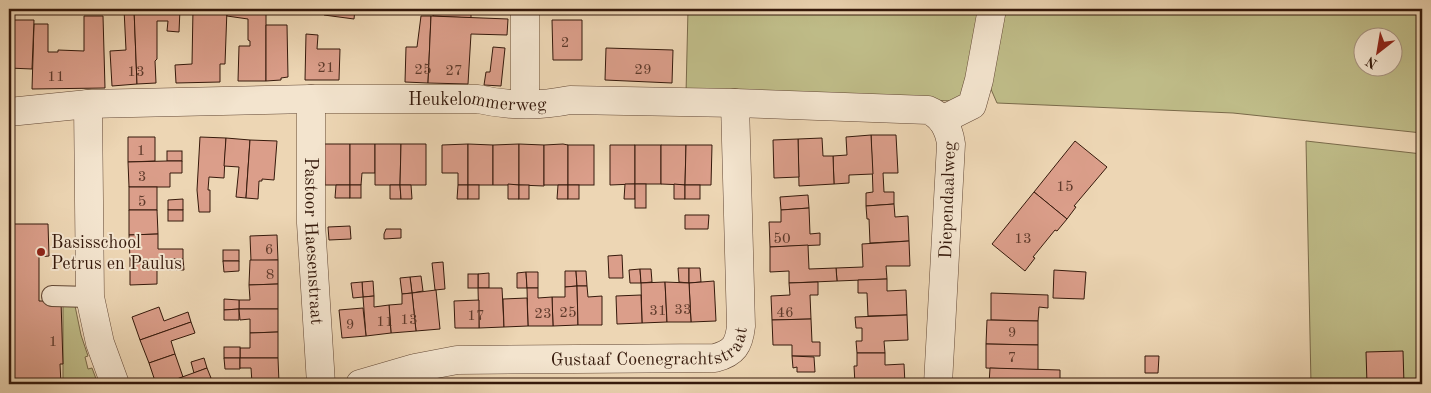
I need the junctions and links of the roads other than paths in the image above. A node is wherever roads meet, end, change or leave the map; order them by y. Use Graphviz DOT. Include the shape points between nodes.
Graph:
graph roads {
  1 [pos="525,9"];
  2 [pos="992,9"];
  3 [pos="311,99"];
  4 [pos="735,103"];
  5 [pos="88,104"];
  6 [pos="525,104"];
  7 [pos="9,112"];
  8 [pos="942,120"];
  9 [pos="52,296"];
  10 [pos="90,297"];
  11 [pos="115,384"];
  12 [pos="321,384"];
  13 [pos="360,384"];
  14 [pos="938,384"];
  1 -- 6 [label="street"];
  2 -- 8 [label="street, Diependaalweg" via="972,105"];
  3 -- 5 [label="street, Heukelommerweg"];
  3 -- 6 [label="street, Heukelommerweg" via="478,99"];
  3 -- 12 [label="street, Pastoor Haesenstraat" via="311,223"];
  4 -- 6 [label="street, Heukelommerweg" via="570,100"];
  4 -- 8 [label="street, Heukelommerweg" via="923,110 933,112"];
  4 -- 13 [label="street, Gustaaf Coenegrachtstraat" via="741,326 740,339 734,348 715,358 457,360"];
  5 -- 7 [label="street, Heukelommerweg"];
  5 -- 10 [label="street"];
  8 -- 14 [label="street, Diependaalweg" via="949,130 951,144"];
  9 -- 10 [label="street"];
  10 -- 11 [label="street" via="100,343"];
}
